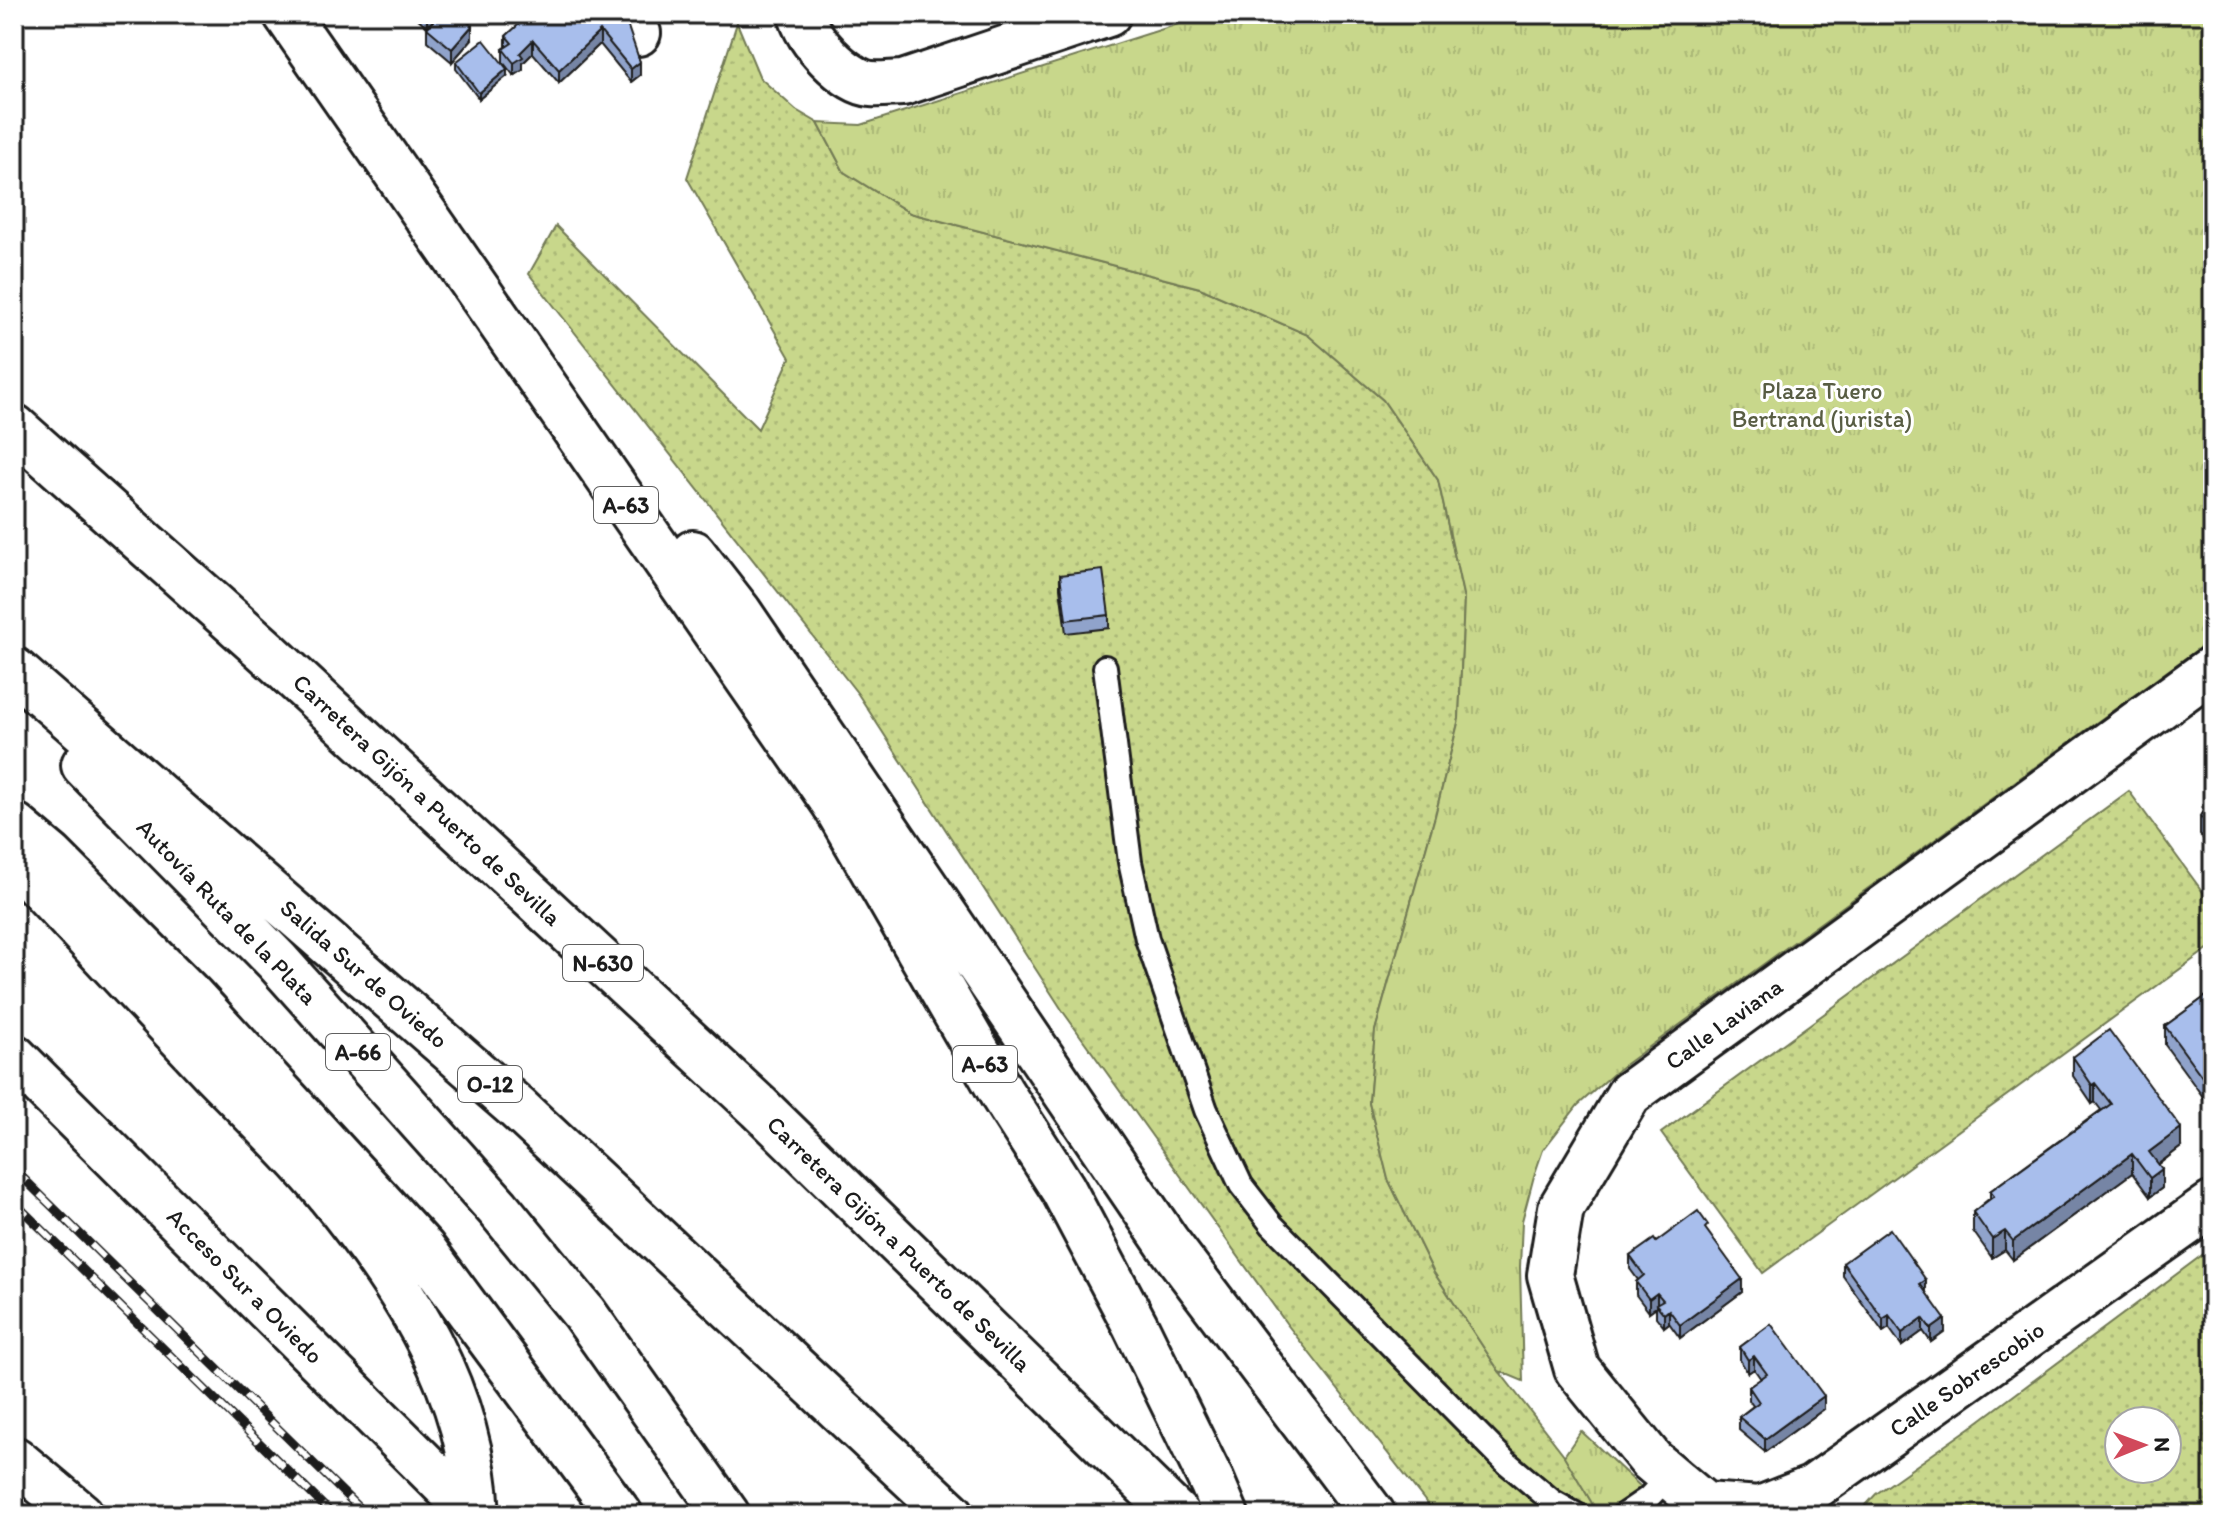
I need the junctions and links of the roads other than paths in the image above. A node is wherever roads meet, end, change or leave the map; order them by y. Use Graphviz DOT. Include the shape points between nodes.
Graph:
graph roads {
  1 [pos="286,14"];
  2 [pos="1108,14"];
  3 [pos="802,20"];
  4 [pos="419,206"];
  5 [pos="14,427"];
  6 [pos="1105,667"];
  7 [pos="2213,668"];
  8 [pos="14,670"];
  9 [pos="14,695"];
  10 [pos="14,825"];
  11 [pos="14,859"];
  12 [pos="14,1057"];
  13 [pos="2213,1204"];
  14 [pos="14,1459"];
  15 [pos="1669,1476"];
  16 [pos="612,1503"];
  17 [pos="1710,1510"];
  18 [pos="81,1515"];
  19 [pos="476,1515"];
  20 [pos="727,1515"];
  21 [pos="952,1515"];
  22 [pos="1177,1515"];
  23 [pos="1226,1515"];
  24 [pos="1373,1515"];
  25 [pos="1577,1515"];
  26 [pos="1623,1515"];
  1 -- 4 [label="main road, A-63"];
  2 -- 3 [label="main road" via="903,83 868,85 834,64"];
  4 -- 23 [label="main road, A-63" via="834,803 1063,1189"];
  4 -- 24 [label="main road" via="739,612 1167,1242"];
  5 -- 22 [label="main road, Carretera Gijón a Puerto de Sevilla / N-630" via="267,652 760,1108"];
  6 -- 25 [label="lane" via="1130,862 1147,939 1206,1110 1241,1185 1272,1225 1507,1463"];
  7 -- 15 [label="main road, Calle Laviana" via="1629,1094 1561,1208 1550,1275 1577,1369"];
  8 -- 21 [label="main road, Salida Sur de Oviedo / O-12" via="516,1107"];
  9 -- 20 [label="main road, Autovía Ruta de la Plata / A-66" via="277,961 498,1208 584,1313"];
  10 -- 16 [label="main road" via="192,997 423,1249"];
  11 -- 19 [label="main road" via="326,1191 386,1270 442,1365 460,1410"];
  12 -- 19 [label="main road, Acceso Sur a Oviedo"];
  13 -- 17 [label="main road, Calle Sobrescobio" via="1813,1488 1760,1509"];
  14 -- 18 [label="main road"];
  15 -- 17 [label="main road, Calle Laviana"];
  15 -- 26 [label="lane"];
}
